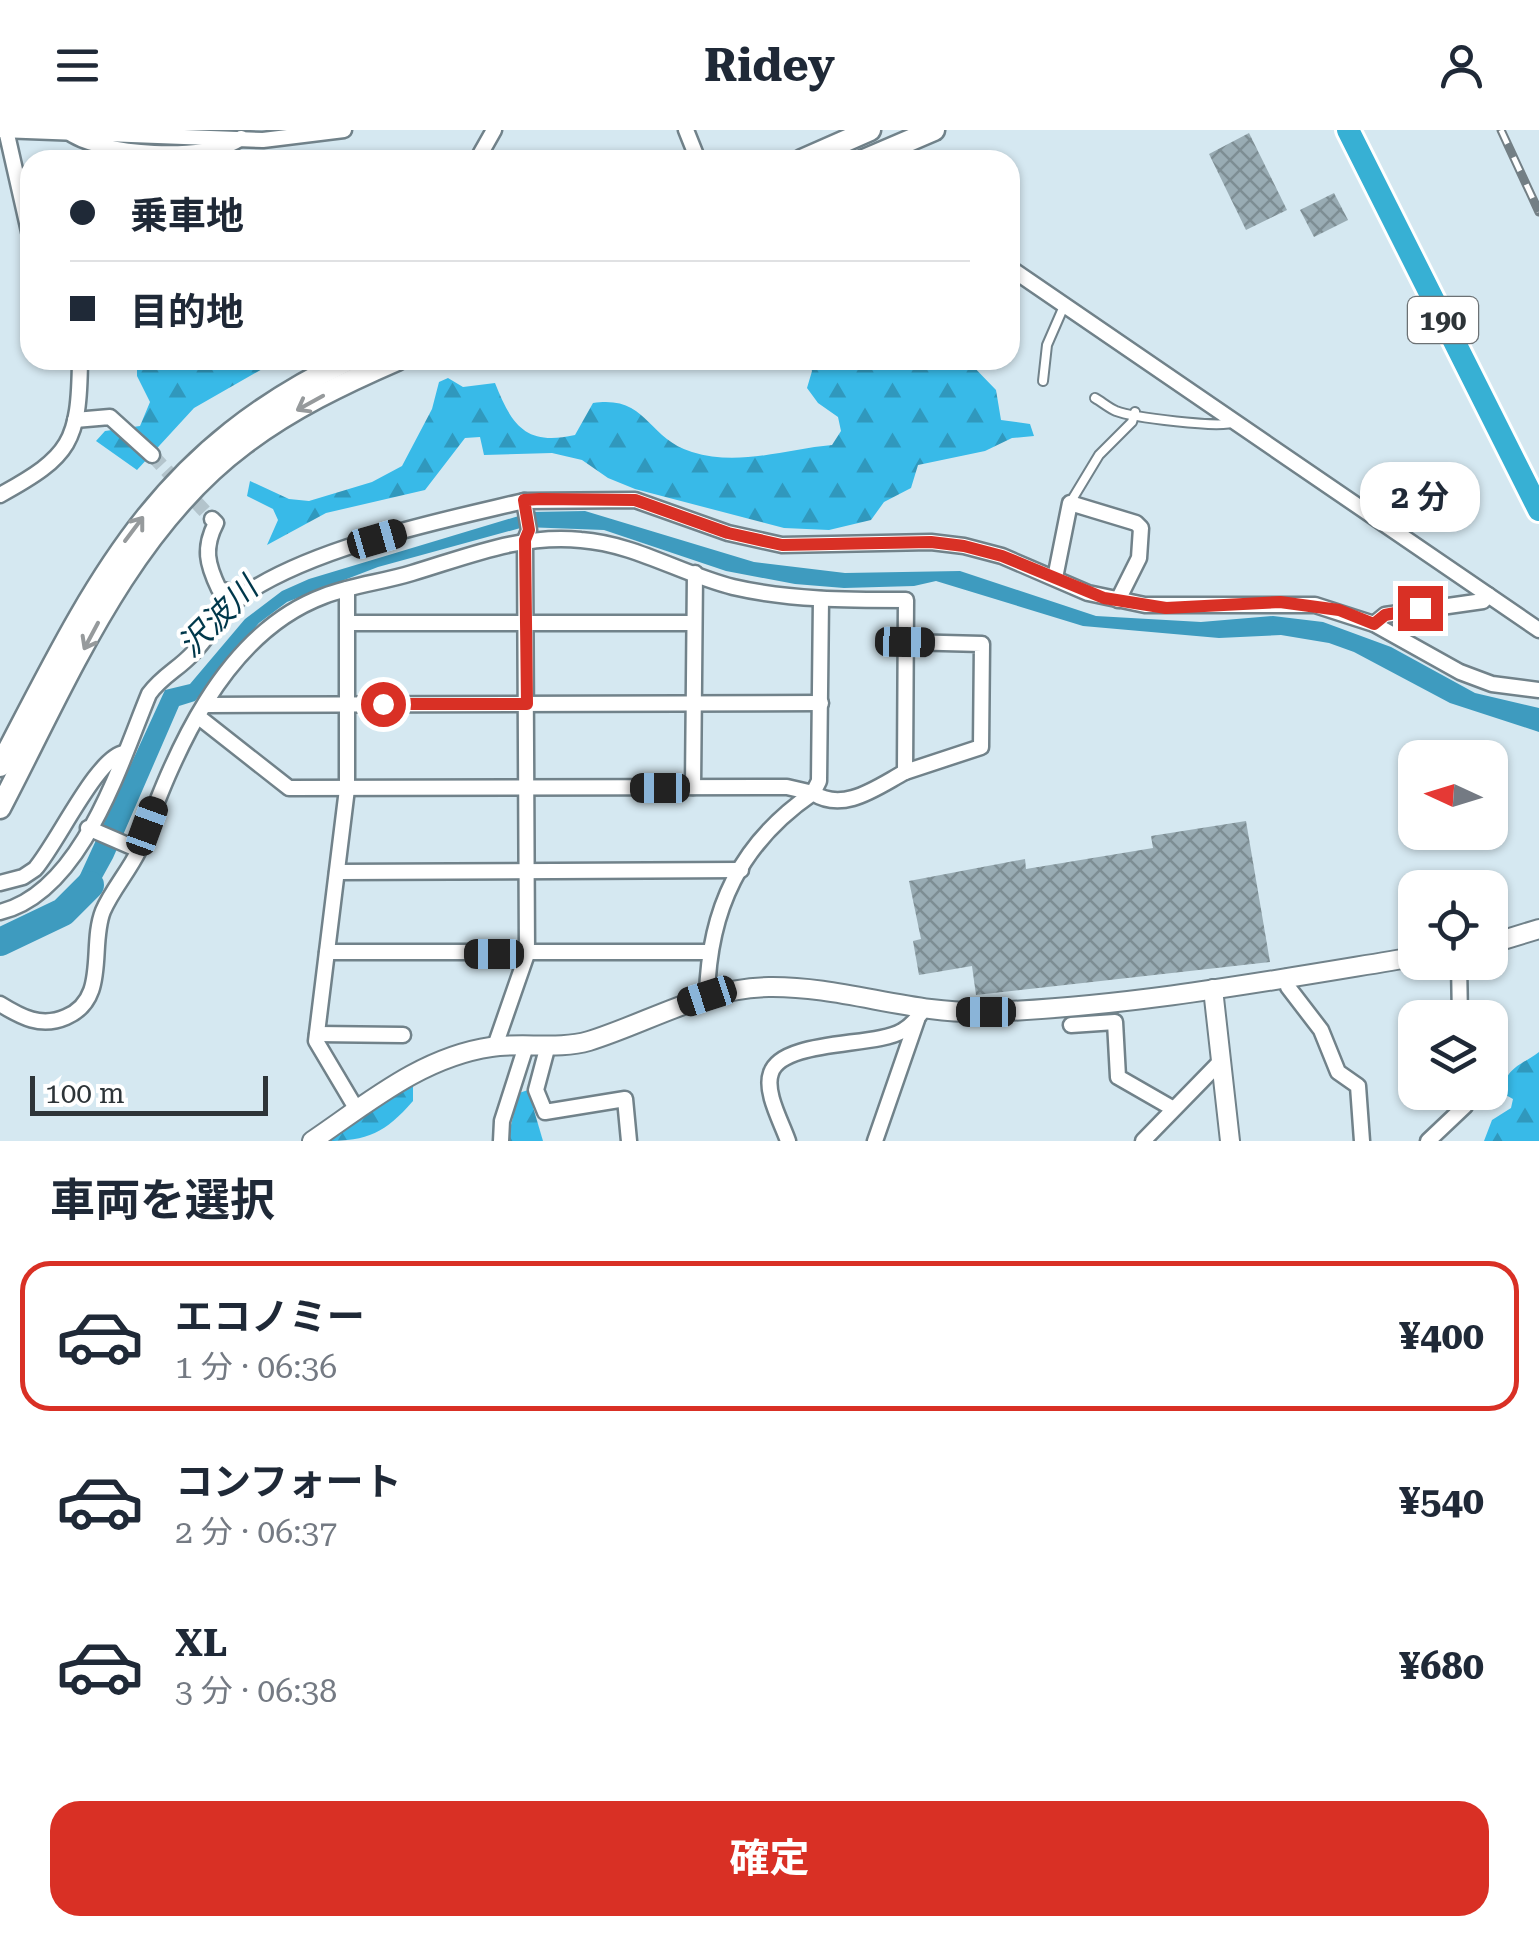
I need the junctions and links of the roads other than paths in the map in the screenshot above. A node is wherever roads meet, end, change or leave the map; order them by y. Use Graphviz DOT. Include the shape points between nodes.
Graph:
graph roads {
  1 [pos="3,130"];
  2 [pos="344,130"];
  3 [pos="870,130"];
  4 [pos="934,130"];
  5 [pos="1348,130"];
  6 [pos="66,131"];
  7 [pos="241,138"];
  8 [pos="110,150"];
  9 [pos="221,150"];
  10 [pos="825,150"];
  11 [pos="887,150"];
  12 [pos="20,197"];
  13 [pos="1020,275"];
  14 [pos="1064,306"];
  15 [pos="79,370"];
  16 [pos="331,370"];
  17 [pos="374,370"];
  18 [pos="1043,382"];
  19 [pos="1095,398"];
  20 [pos="1134,412"];
  21 [pos="76,420"];
  22 [pos="1234,422"];
  23 [pos="152,455"];
  24 [pos="0,496"];
  25 [pos="525,503"];
  26 [pos="1070,504"];
  27 [pos="1539,510"];
  28 [pos="212,519"];
  29 [pos="527,535"];
  30 [pos="695,573"];
  31 [pos="1055,578"];
  32 [pos="347,588"];
  33 [pos="243,595"];
  34 [pos="1488,595"];
  35 [pos="821,599"];
  36 [pos="1118,600"];
  37 [pos="349,623"];
  38 [pos="691,623"];
  39 [pos="526,624"];
  40 [pos="1374,624"];
  41 [pos="1539,630"];
  42 [pos="905,642"];
  43 [pos="1539,690"];
  44 [pos="691,703"];
  45 [pos="347,704"];
  46 [pos="527,704"];
  47 [pos="821,704"];
  48 [pos="203,712"];
  49 [pos="6,744"];
  50 [pos="124,753"];
  51 [pos="0,766"];
  52 [pos="905,772"];
  53 [pos="693,787"];
  54 [pos="527,788"];
  55 [pos="346,789"];
  56 [pos="813,794"];
  57 [pos="0,808"];
  58 [pos="91,829"];
  59 [pos="136,848"];
  60 [pos="740,870"];
  61 [pos="526,871"];
  62 [pos="337,872"];
  63 [pos="0,884"];
  64 [pos="0,912"];
  65 [pos="1539,929"];
  66 [pos="1508,938"];
  67 [pos="327,952"];
  68 [pos="709,952"];
  69 [pos="527,954"];
  70 [pos="1398,960"];
  71 [pos="1286,977"];
  72 [pos="1214,989"];
  73 [pos="707,996"];
  74 [pos="0,1004"];
  75 [pos="921,1014"];
  76 [pos="1071,1025"];
  77 [pos="316,1034"];
  78 [pos="402,1036"];
  79 [pos="548,1045"];
  80 [pos="496,1046"];
  81 [pos="526,1046"];
  82 [pos="1221,1061"];
  83 [pos="1172,1108"];
  84 [pos="357,1110"];
  85 [pos="1460,1110"];
  86 [pos="312,1141"];
  87 [pos="501,1141"];
  88 [pos="629,1141"];
  89 [pos="788,1141"];
  90 [pos="875,1141"];
  91 [pos="1144,1141"];
  92 [pos="1230,1141"];
  93 [pos="1362,1141"];
  94 [pos="1428,1141"];
  1 -- 6 [label="street"];
  1 -- 12 [label="street"];
  2 -- 7 [label="street" via="293,139"];
  3 -- 10 [label="main road"];
  4 -- 11 [label="main road"];
  5 -- 27 [label="highway, 190"];
  6 -- 7 [label="street"];
  6 -- 8 [label="street"];
  7 -- 9 [label="street"];
  13 -- 14 [label="street"];
  14 -- 18 [label="lane" via="1047,345"];
  14 -- 22 [label="street"];
  15 -- 21 [label="street"];
  49 -- 16 [label="main road, one-way" via="100,580 161,495 240,422"];
  17 -- 57 [label="main road, one-way" via="244,444 167,518 100,620"];
  19 -- 20 [label="lane"];
  20 -- 22 [label="lane" via="1196,424"];
  20 -- 26 [label="lane"];
  21 -- 23 [label="street" via="110,416"];
  21 -- 24 [label="street" via="62,455"];
  22 -- 34 [label="street"];
  25 -- 29 [label="street"];
  25 -- 31 [label="street" via="635,500 782,545 964,546"];
  25 -- 33 [label="street" via="377,539"];
  26 -- 31 [label="street"];
  26 -- 36 [label="street" via="1142,528 1139,558"];
  28 -- 33 [label="street" via="208,566 219,588"];
  29 -- 30 [label="street" via="618,545"];
  29 -- 32 [label="street"];
  29 -- 39 [label="street"];
  30 -- 35 [label="street" via="728,586"];
  30 -- 38 [label="street"];
  31 -- 36 [label="street"];
  32 -- 37 [label="street"];
  32 -- 48 [label="street" via="271,625 241,651"];
  33 -- 50 [label="street" via="185,662 163,674"];
  34 -- 40 [label="street" via="1385,615"];
  34 -- 41 [label="street"];
  35 -- 42 [label="street" via="906,600"];
  35 -- 47 [label="street"];
  36 -- 40 [label="street" via="1166,608 1280,602 1339,610"];
  37 -- 39 [label="street"];
  37 -- 45 [label="street"];
  38 -- 39 [label="street"];
  38 -- 44 [label="street"];
  39 -- 46 [label="street"];
  40 -- 43 [label="street" via="1460,672"];
  42 -- 52 [label="street"];
  42 -- 52 [label="street" via="982,644 982,747"];
  44 -- 46 [label="street"];
  44 -- 47 [label="street"];
  44 -- 53 [label="street"];
  45 -- 46 [label="street"];
  45 -- 48 [label="street"];
  45 -- 55 [label="street"];
  46 -- 54 [label="street"];
  47 -- 56 [label="street" via="820,781"];
  48 -- 55 [label="street" via="288,788"];
  48 -- 59 [label="street" via="182,738"];
  49 -- 51 [label="main road"];
  50 -- 58 [label="street"];
  50 -- 63 [label="street" via="100,771 34,869"];
  52 -- 56 [label="street" via="849,801"];
  53 -- 54 [label="street"];
  53 -- 56 [label="street" via="787,787"];
  54 -- 55 [label="street"];
  54 -- 61 [label="street"];
  55 -- 62 [label="street"];
  56 -- 60 [label="street" via="785,812"];
  58 -- 59 [label="street"];
  58 -- 64 [label="street" via="49,887"];
  59 -- 74 [label="street" via="102,912 84,1006 57,1021 39,1022"];
  60 -- 61 [label="street"];
  60 -- 68 [label="street" via="725,890"];
  61 -- 62 [label="street"];
  61 -- 69 [label="street"];
  62 -- 67 [label="street"];
  65 -- 66 [label="street"];
  67 -- 69 [label="street"];
  67 -- 77 [label="street"];
  68 -- 69 [label="street"];
  68 -- 73 [label="street"];
  69 -- 80 [label="street"];
  70 -- 71 [label="street"];
  71 -- 72 [label="street"];
  71 -- 93 [label="street" via="1338,1072 1358,1086"];
  72 -- 75 [label="street"];
  72 -- 82 [label="street"];
  73 -- 75 [label="street" via="797,988"];
  73 -- 79 [label="street" via="595,1039"];
  75 -- 89 [label="street" via="899,1034 780,1061 770,1087"];
  75 -- 90 [label="street"];
  76 -- 83 [label="street" via="1115,1022 1118,1077"];
  77 -- 78 [label="street"];
  77 -- 84 [label="street"];
  79 -- 81 [label="street"];
  79 -- 88 [label="street" via="536,1090 545,1112 624,1100"];
  80 -- 81 [label="street"];
  80 -- 84 [label="street" via="440,1060"];
  81 -- 87 [label="street"];
  82 -- 83 [label="street"];
  82 -- 92 [label="street"];
  83 -- 91 [label="street"];
  84 -- 86 [label="street"];
  85 -- 94 [label="street"];
}
